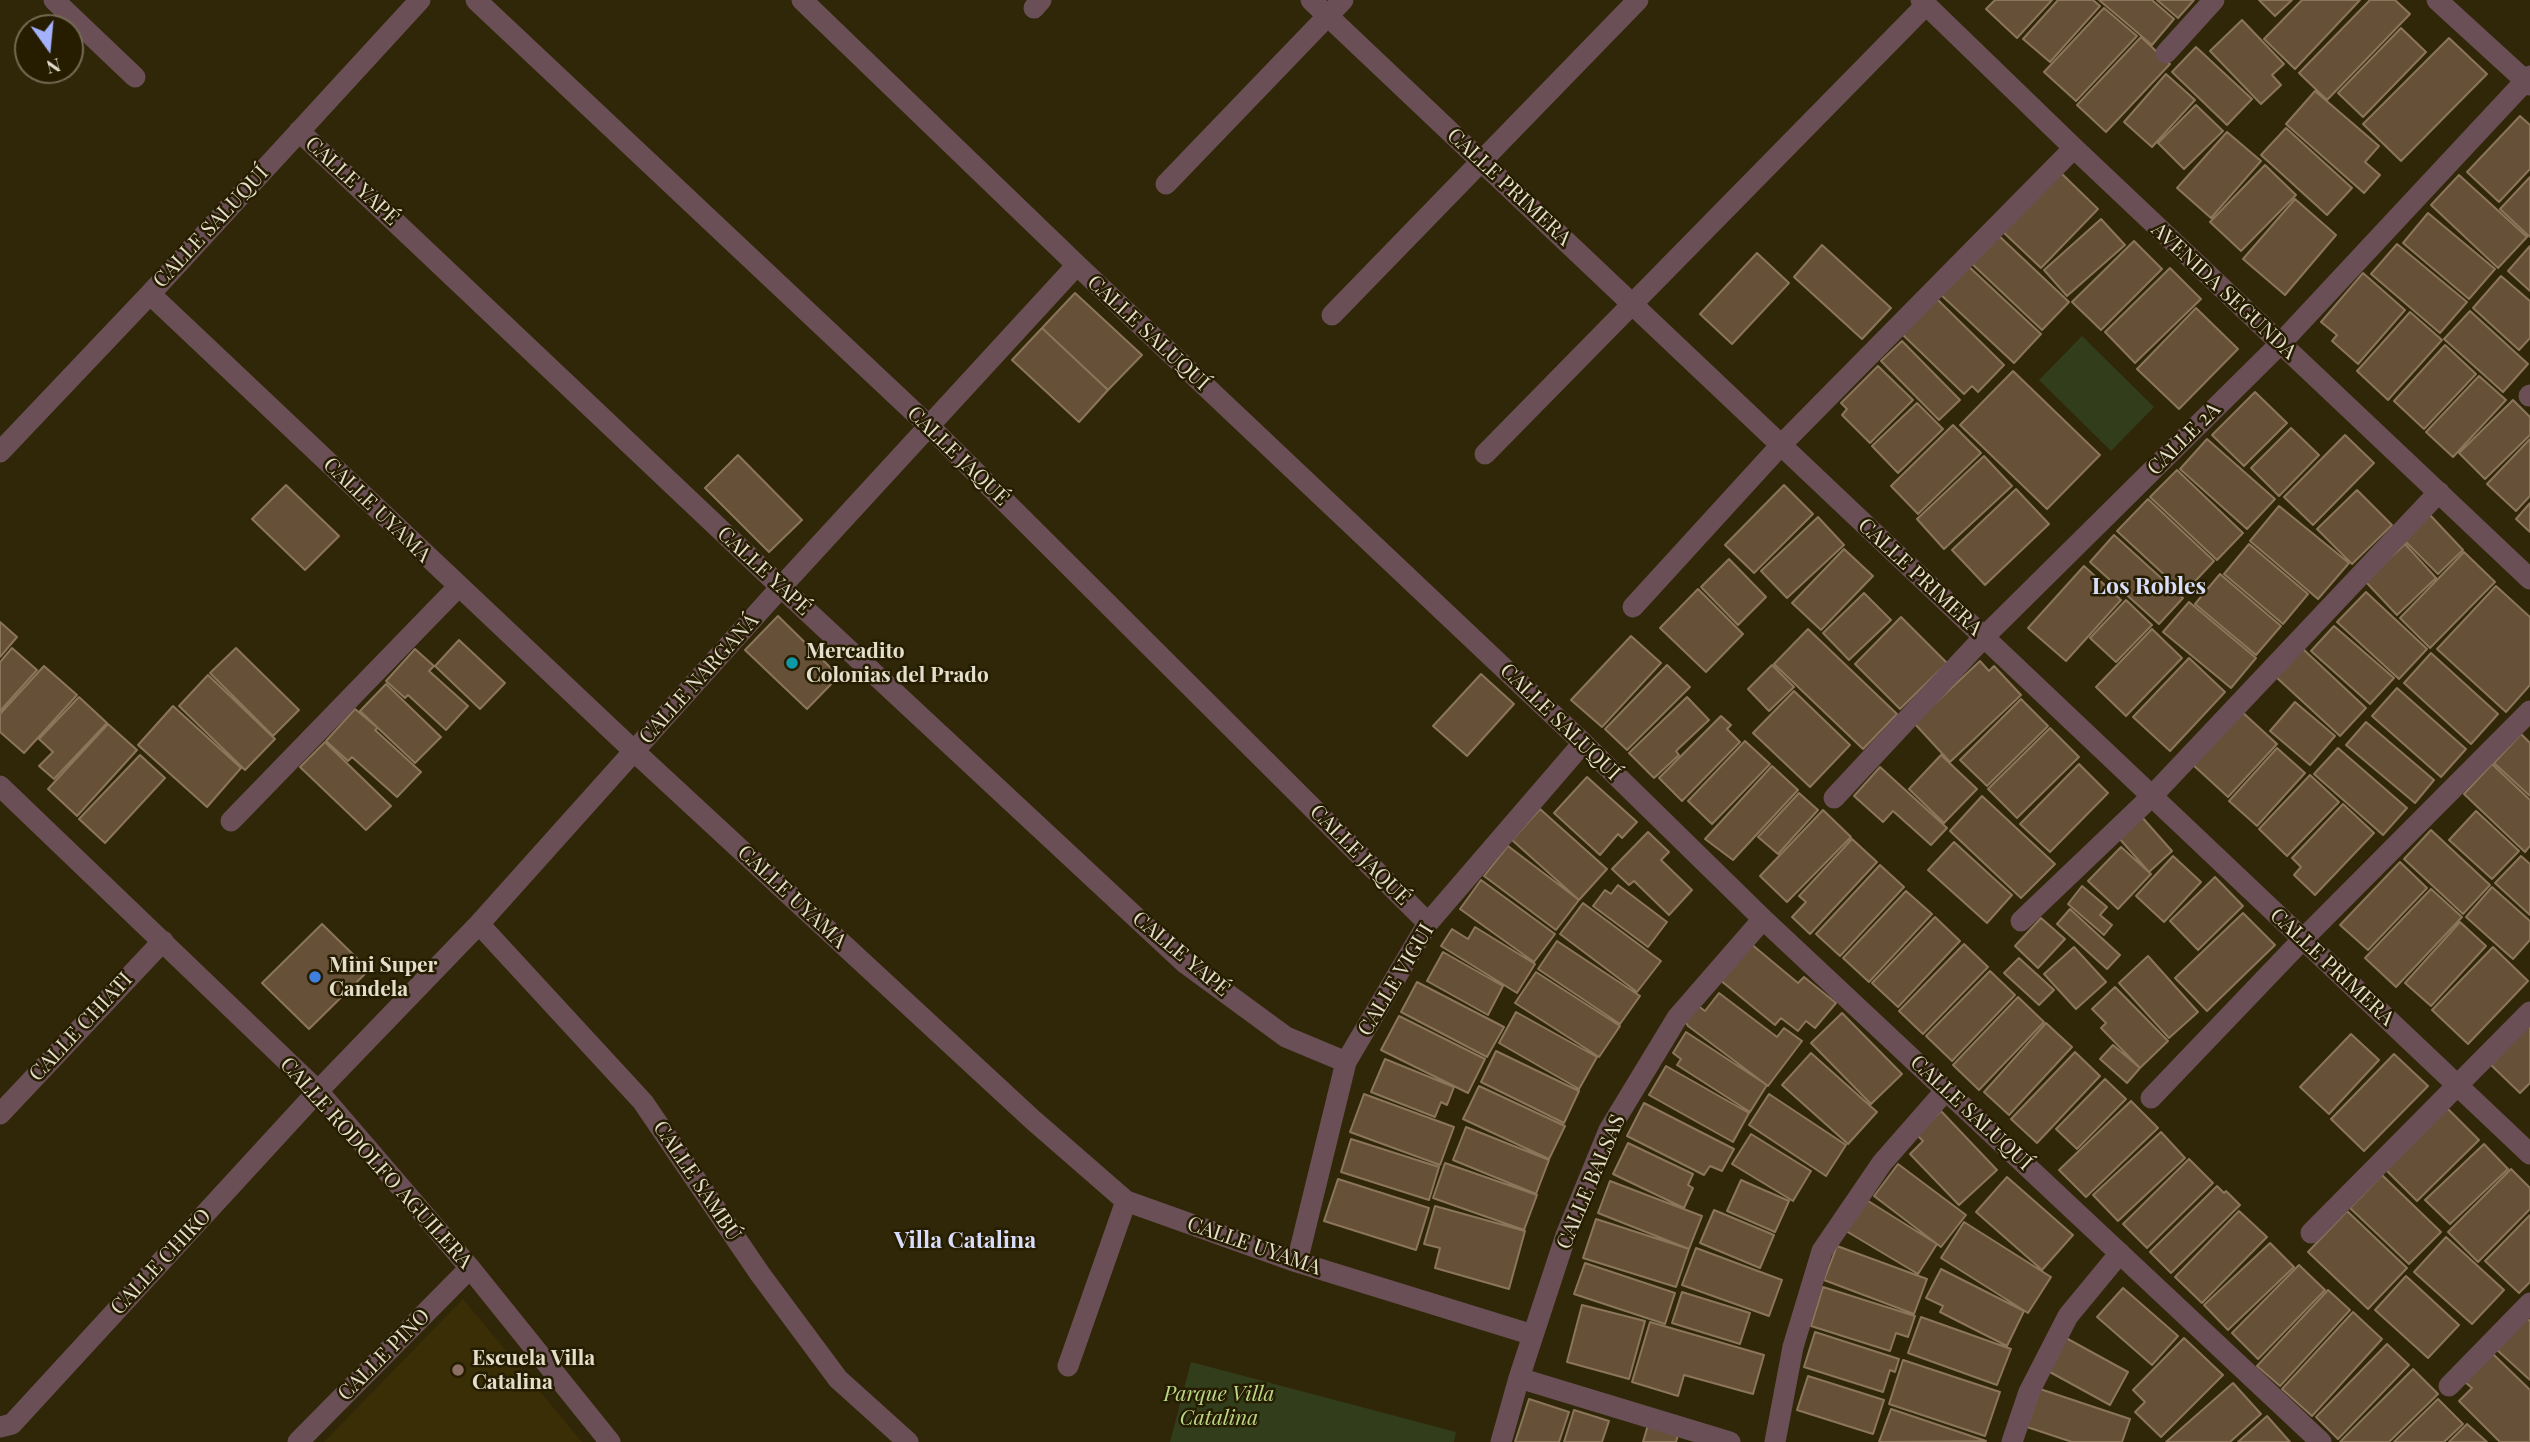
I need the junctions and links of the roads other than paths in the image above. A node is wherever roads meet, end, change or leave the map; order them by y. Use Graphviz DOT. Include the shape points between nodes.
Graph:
graph roads {
  1 [pos="54,0"];
  2 [pos="420,0"];
  3 [pos="476,0"];
  4 [pos="802,0"];
  5 [pos="1311,0"];
  6 [pos="1343,0"];
  7 [pos="1638,0"];
  8 [pos="2214,0"];
  9 [pos="2437,0"];
  10 [pos="1924,2"];
  11 [pos="1328,16"];
  12 [pos="2166,53"];
  13 [pos="135,77"];
  14 [pos="2529,81"];
  15 [pos="299,131"];
  16 [pos="2074,148"];
  17 [pos="1481,161"];
  18 [pos="1166,184"];
  19 [pos="1077,265"];
  20 [pos="150,294"];
  21 [pos="1633,305"];
  22 [pos="1332,315"];
  23 [pos="2280,344"];
  24 [pos="930,427"];
  25 [pos="1781,445"];
  26 [pos="0,452"];
  27 [pos="1485,454"];
  28 [pos="2440,492"];
  29 [pos="2530,579"];
  30 [pos="458,587"];
  31 [pos="781,587"];
  32 [pos="1633,607"];
  33 [pos="1984,638"];
  34 [pos="2530,710"];
  35 [pos="1583,743"];
  36 [pos="635,752"];
  37 [pos="2,791"];
  38 [pos="2152,796"];
  39 [pos="1834,798"];
  40 [pos="231,821"];
  41 [pos="1763,919"];
  42 [pos="2021,921"];
  43 [pos="1428,923"];
  44 [pos="479,924"];
  45 [pos="2303,939"];
  46 [pos="163,941"];
  47 [pos="2530,1012"];
  48 [pos="1346,1062"];
  49 [pos="2458,1086"];
  50 [pos="1946,1090"];
  51 [pos="318,1091"];
  52 [pos="2151,1098"];
  53 [pos="0,1114"];
  54 [pos="2530,1154"];
  55 [pos="1126,1201"];
  56 [pos="2311,1233"];
  57 [pos="2120,1253"];
  58 [pos="1297,1262"];
  59 [pos="470,1268"];
  60 [pos="2530,1303"];
  61 [pos="1533,1335"];
  62 [pos="1068,1366"];
  63 [pos="1519,1378"];
  64 [pos="2449,1386"];
  65 [pos="0,1427"];
  66 [pos="298,1442"];
  67 [pos="610,1442"];
  68 [pos="908,1442"];
  69 [pos="1501,1442"];
  70 [pos="1730,1442"];
  71 [pos="1775,1442"];
  72 [pos="2012,1442"];
  73 [pos="2321,1442"];
  1 -- 13 [label="street"];
  2 -- 15 [label="street, CALLE SALUQUÍ"];
  3 -- 24 [label="street, CALLE JAQUÉ"];
  4 -- 19 [label="street, CALLE SALUQUÍ"];
  5 -- 11 [label="street, CALLE PRIMERA"];
  6 -- 11 [label="street"];
  7 -- 17 [label="street"];
  8 -- 12 [label="street"];
  9 -- 14 [label="street"];
  10 -- 16 [label="street, AVENIDA SEGUNDA"];
  10 -- 21 [label="street"];
  11 -- 17 [label="street, CALLE PRIMERA"];
  11 -- 18 [label="street"];
  14 -- 23 [label="street, CALLE 2A"];
  15 -- 20 [label="street, CALLE SALUQUÍ"];
  15 -- 31 [label="street, CALLE YAPÉ"];
  16 -- 23 [label="street, AVENIDA SEGUNDA"];
  16 -- 25 [label="street"];
  17 -- 21 [label="street, CALLE PRIMERA"];
  17 -- 22 [label="street"];
  19 -- 24 [label="street, CALLE NARGANÁ"];
  19 -- 35 [label="street, CALLE SALUQUÍ"];
  20 -- 26 [label="street, CALLE SALUQUÍ"];
  20 -- 30 [label="street, CALLE UYAMA"];
  21 -- 25 [label="street, CALLE PRIMERA"];
  21 -- 27 [label="street"];
  23 -- 28 [label="street, AVENIDA SEGUNDA"];
  23 -- 33 [label="street, CALLE 2A"];
  24 -- 31 [label="street, CALLE NARGANÁ"];
  24 -- 43 [label="street, CALLE JAQUÉ"];
  25 -- 32 [label="street"];
  25 -- 33 [label="street, CALLE PRIMERA"];
  28 -- 29 [label="street, AVENIDA SEGUNDA"];
  28 -- 38 [label="street"];
  30 -- 36 [label="street, CALLE UYAMA"];
  30 -- 40 [label="street"];
  31 -- 36 [label="street, CALLE NARGANÁ"];
  31 -- 48 [label="street, CALLE YAPÉ" via="1185,963 1286,1037"];
  33 -- 38 [label="street, CALLE PRIMERA"];
  33 -- 39 [label="street, CALLE 2A"];
  34 -- 45 [label="street"];
  35 -- 41 [label="street, CALLE SALUQUÍ"];
  35 -- 43 [label="street, CALLE VIGUI"];
  36 -- 44 [label="street, CALLE NARGANÁ"];
  36 -- 55 [label="street, CALLE UYAMA"];
  37 -- 46 [label="street, CALLE RODOLFO AGUILERA"];
  38 -- 42 [label="street"];
  38 -- 45 [label="street, CALLE PRIMERA"];
  41 -- 50 [label="street, CALLE SALUQUÍ"];
  41 -- 61 [label="street, CALLE BALSAS" via="1677,1018 1609,1130"];
  43 -- 48 [label="street, CALLE VIGUI"];
  44 -- 51 [label="street, CALLE NARGANÁ"];
  44 -- 68 [label="street, CALLE SAMBÚ" via="643,1101 760,1274 838,1379"];
  45 -- 49 [label="street, CALLE PRIMERA"];
  45 -- 52 [label="street"];
  46 -- 51 [label="street, CALLE RODOLFO AGUILERA"];
  46 -- 53 [label="street, CALLE CHIATI"];
  47 -- 49 [label="street"];
  48 -- 58 [label="street, CALLE VIGUI"];
  49 -- 54 [label="street, CALLE PRIMERA"];
  49 -- 56 [label="street"];
  50 -- 57 [label="street, CALLE SALUQUÍ"];
  50 -- 71 [label="street" via="1882,1163 1822,1251 1793,1348"];
  51 -- 59 [label="street, CALLE RODOLFO AGUILERA"];
  51 -- 65 [label="street, CALLE CHIKO" via="12,1424"];
  55 -- 58 [label="street, CALLE UYAMA"];
  55 -- 62 [label="street"];
  57 -- 72 [label="street" via="2068,1316 2029,1392"];
  57 -- 73 [label="street, CALLE SALUQUÍ"];
  58 -- 61 [label="street, CALLE UYAMA"];
  59 -- 66 [label="street, CALLE PINO"];
  59 -- 67 [label="street, CALLE RODOLFO AGUILERA"];
  60 -- 64 [label="street"];
  61 -- 63 [label="street, CALLE BALSAS"];
  63 -- 69 [label="street, CALLE BALSAS"];
  63 -- 70 [label="street"];
}
